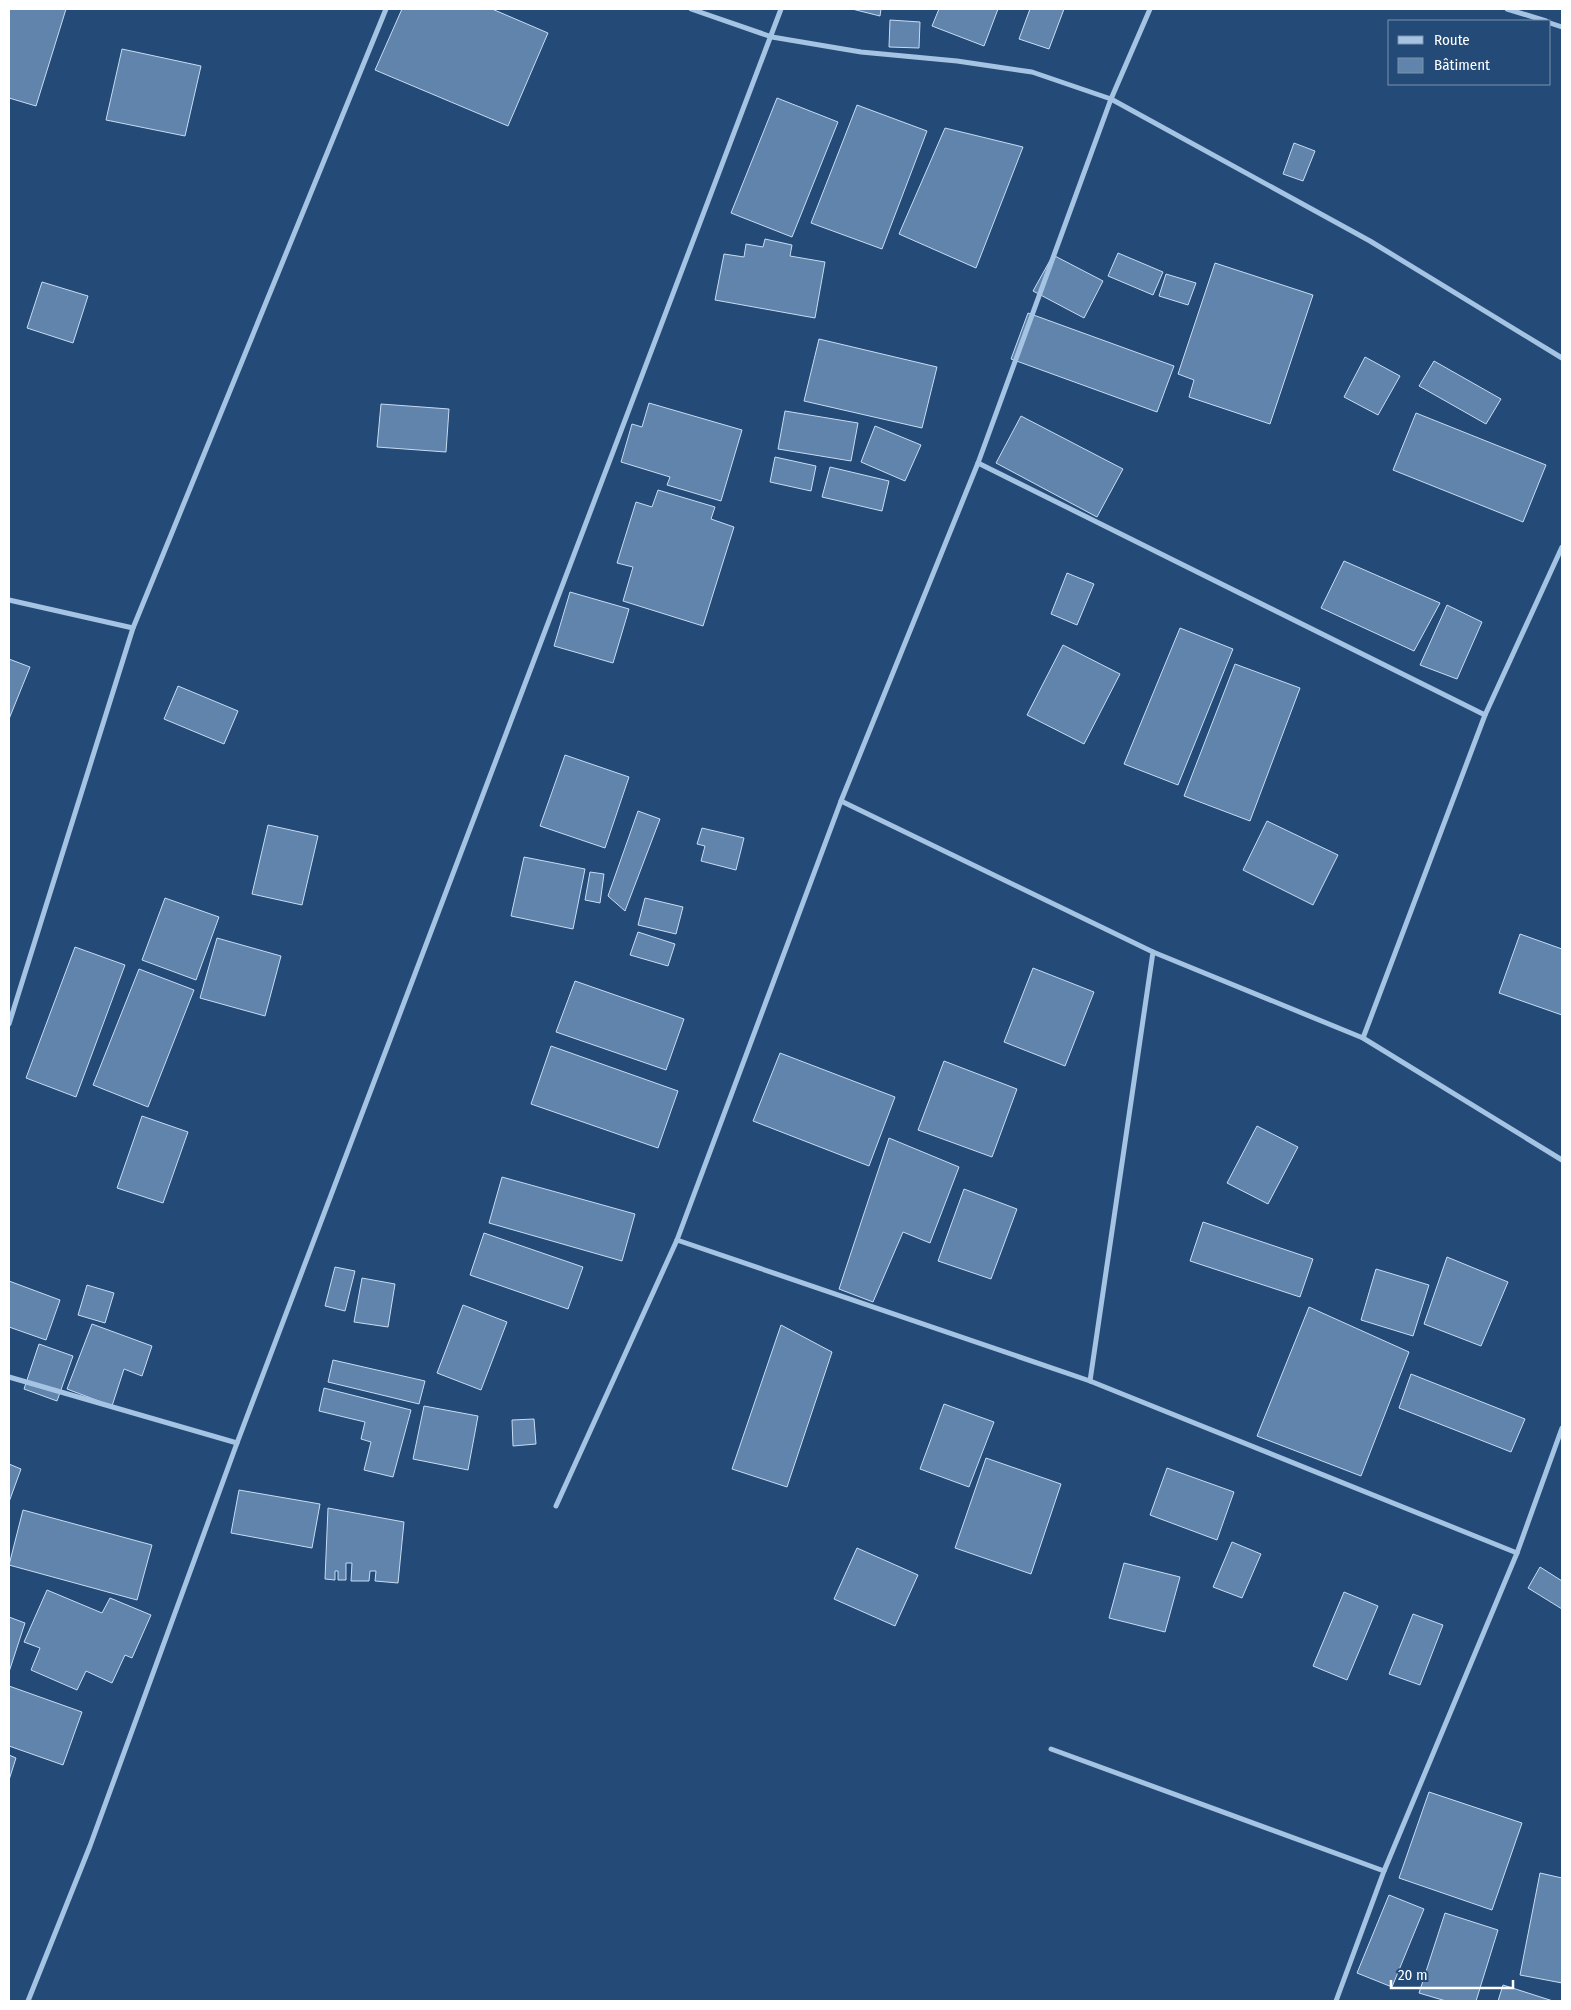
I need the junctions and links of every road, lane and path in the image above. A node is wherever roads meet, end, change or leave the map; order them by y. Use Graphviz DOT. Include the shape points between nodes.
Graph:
graph roads {
  1 [pos="386,9"];
  2 [pos="691,9"];
  3 [pos="781,9"];
  4 [pos="1150,9"];
  5 [pos="1508,9"];
  6 [pos="1543,20"];
  7 [pos="772,37"];
  8 [pos="1111,99"];
  9 [pos="1562,358"];
  10 [pos="978,463"];
  11 [pos="1562,548"];
  12 [pos="9,600"];
  13 [pos="133,628"];
  14 [pos="1485,715"];
  15 [pos="841,801"];
  16 [pos="1153,952"];
  17 [pos="9,1024"];
  18 [pos="1363,1038"];
  19 [pos="1562,1160"];
  20 [pos="678,1240"];
  21 [pos="9,1377"];
  22 [pos="1090,1381"];
  23 [pos="1562,1428"];
  24 [pos="237,1443"];
  25 [pos="556,1506"];
  26 [pos="1517,1553"];
  27 [pos="1051,1749"];
  28 [pos="1384,1871"];
  29 [pos="28,2001"];
  30 [pos="1336,2001"];
  1 -- 13 [label="street"];
  2 -- 7 [label="street"];
  3 -- 7 [label="street"];
  4 -- 8 [label="street"];
  5 -- 6 [label="street"];
  7 -- 8 [label="street" via="861,52 1032,72"];
  7 -- 24 [label="street"];
  8 -- 9 [label="street" via="1370,241"];
  8 -- 10 [label="street"];
  10 -- 14 [label="street"];
  10 -- 15 [label="street"];
  11 -- 14 [label="street"];
  12 -- 13 [label="street"];
  13 -- 17 [label="street"];
  14 -- 18 [label="street"];
  15 -- 16 [label="street"];
  15 -- 20 [label="street"];
  16 -- 18 [label="street"];
  16 -- 22 [label="street"];
  18 -- 19 [label="street"];
  20 -- 22 [label="street"];
  20 -- 25 [label="street"];
  21 -- 24 [label="street"];
  22 -- 26 [label="street"];
  23 -- 26 [label="street"];
  24 -- 29 [label="street" via="90,1846"];
  26 -- 28 [label="street"];
  27 -- 28 [label="street"];
  28 -- 30 [label="street"];
}
